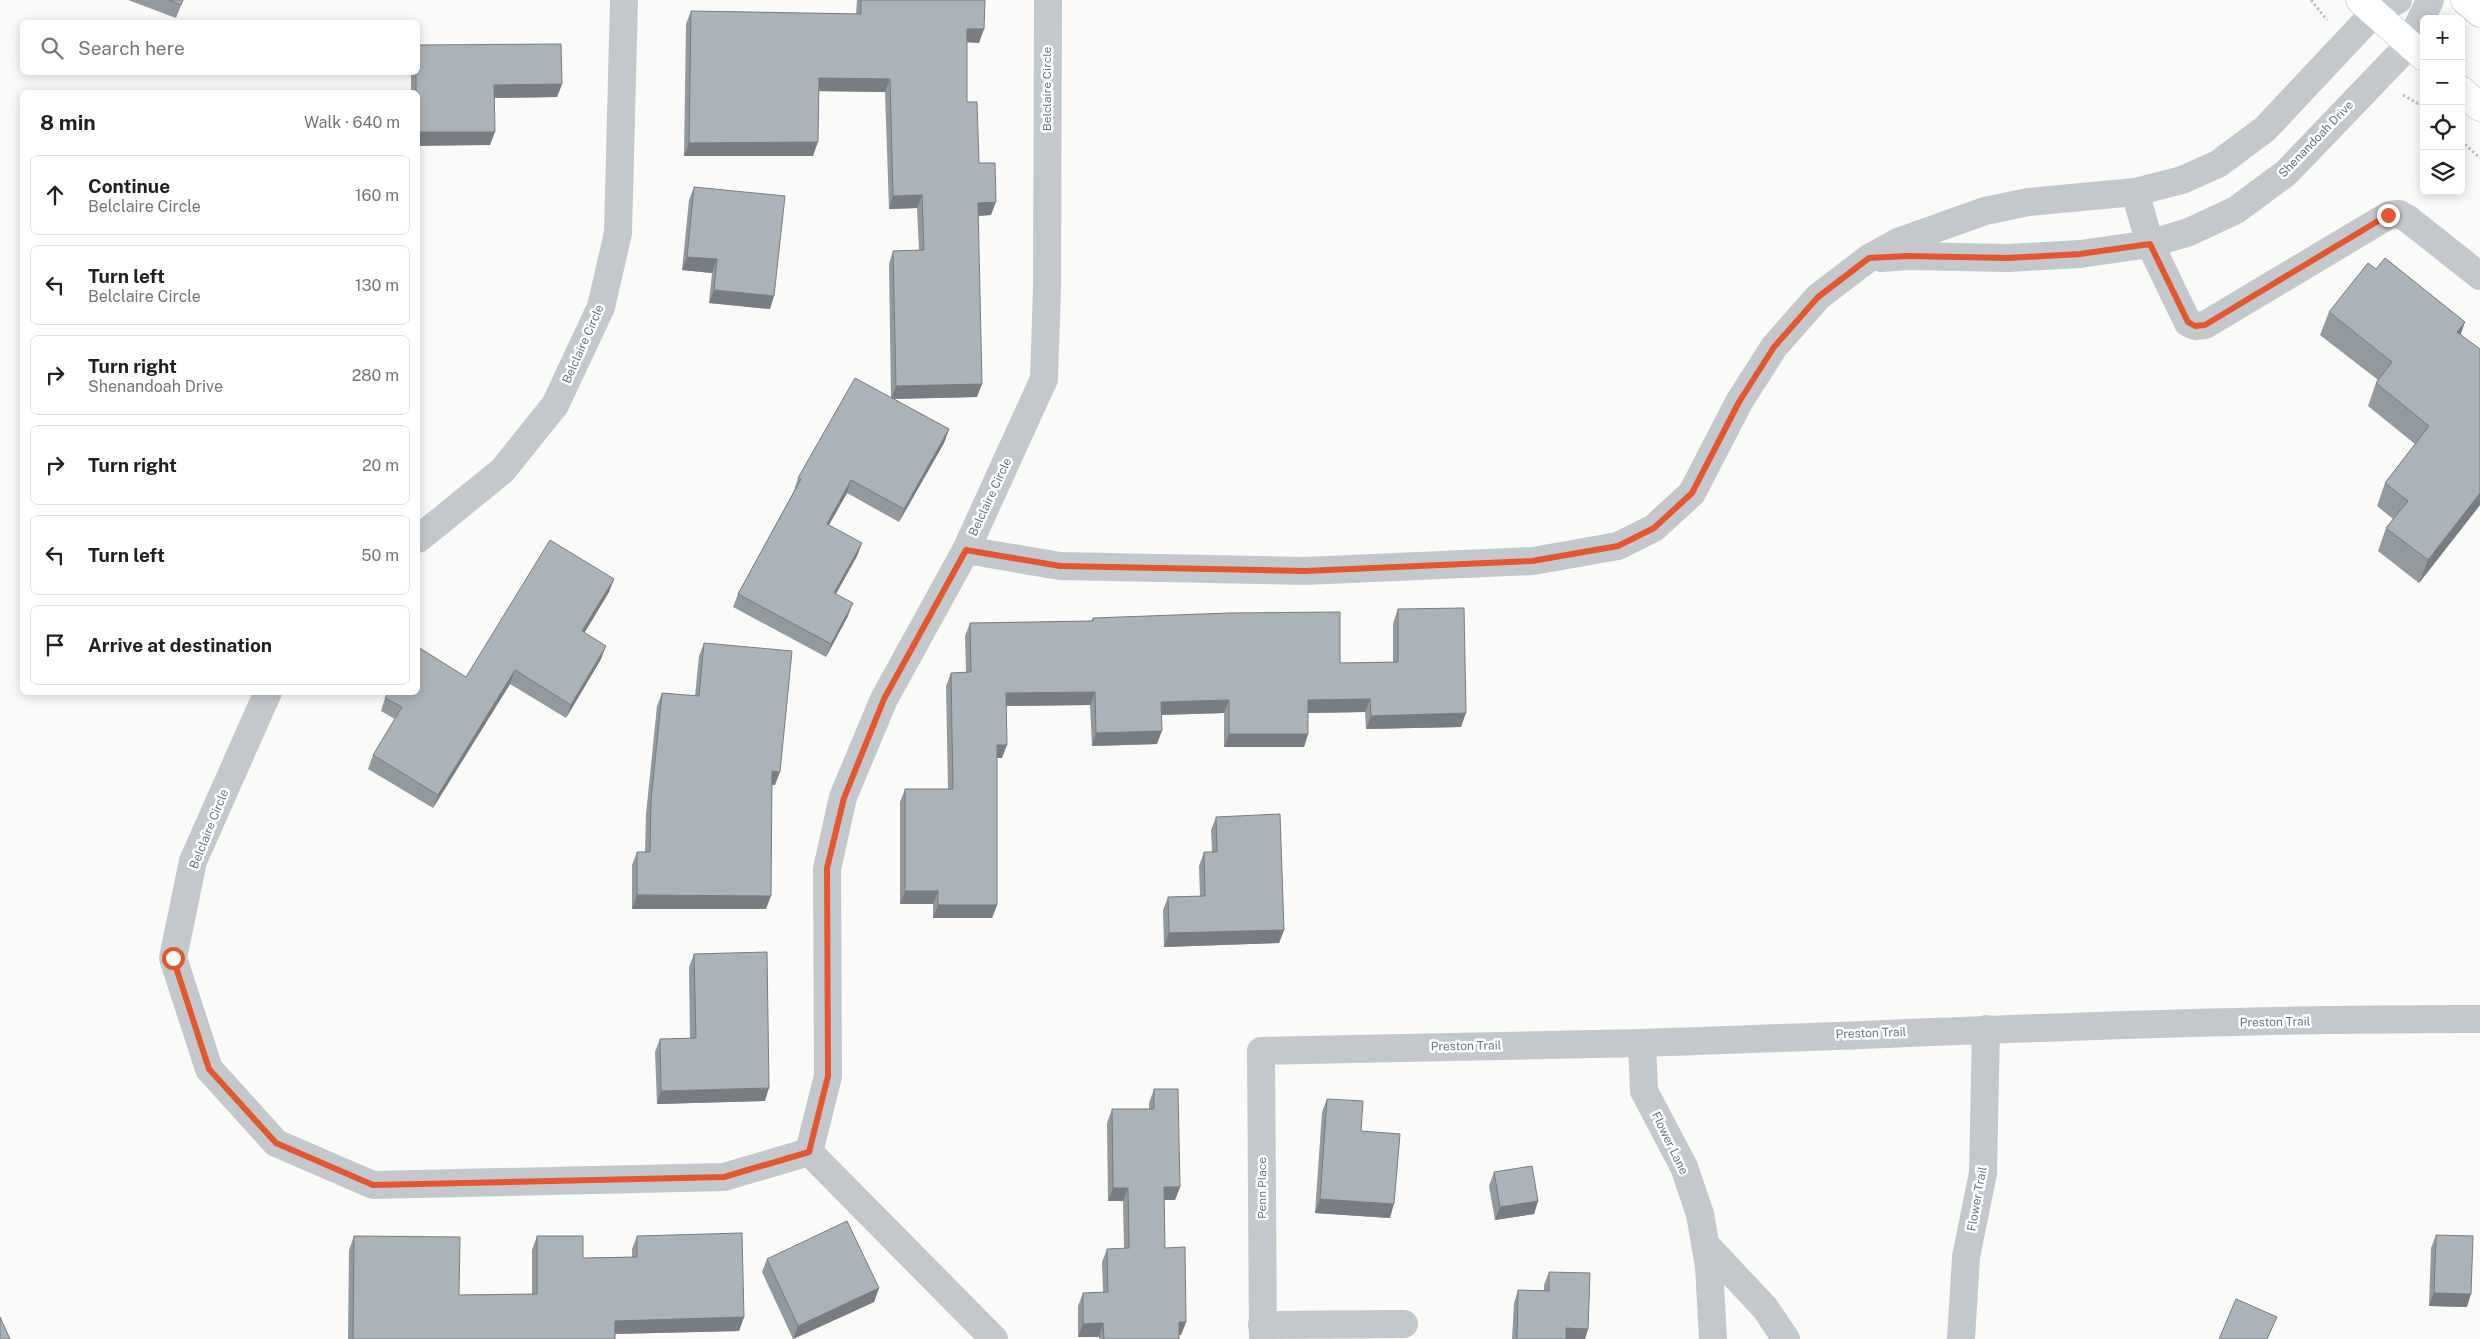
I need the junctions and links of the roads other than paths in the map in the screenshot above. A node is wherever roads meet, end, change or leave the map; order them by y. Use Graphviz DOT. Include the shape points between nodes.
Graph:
graph roads {
  1 [pos="624,0"];
  2 [pos="1048,0"];
  3 [pos="2398,0"];
  4 [pos="2430,0"];
  5 [pos="2465,0"];
  6 [pos="2367,7"];
  7 [pos="2480,13"];
  8 [pos="2417,51"];
  9 [pos="2465,94"];
  10 [pos="2480,107"];
  11 [pos="2135,192"];
  12 [pos="2150,244"];
  13 [pos="1869,258"];
  14 [pos="2480,276"];
  15 [pos="420,537"];
  16 [pos="966,550"];
  17 [pos="267,695"];
  18 [pos="2480,1019"];
  19 [pos="1986,1028"];
  20 [pos="1642,1042"];
  21 [pos="1261,1051"];
  22 [pos="809,1152"];
  23 [pos="1705,1244"];
  24 [pos="1404,1324"];
  25 [pos="1262,1332"];
  26 [pos="994,1339"];
  27 [pos="1713,1339"];
  28 [pos="1786,1339"];
  29 [pos="1961,1339"];
  1 -- 15 [label="street, Belclaire Circle" via="618,234 601,307 555,405 502,470"];
  2 -- 16 [label="street, Belclaire Circle" via="1048,288 1044,379"];
  3 -- 6 [label="street"];
  4 -- 8 [label="street, Shenandoah Drive"];
  5 -- 7 [label="main road"];
  6 -- 8 [label="main road"];
  6 -- 11 [label="street" via="2266,129 2218,164 2182,180"];
  8 -- 12 [label="street, Shenandoah Drive" via="2286,173 2236,210 2189,232"];
  9 -- 10 [label="main road"];
  11 -- 12 [label="street"];
  11 -- 13 [label="street" via="2028,202 1985,211 1898,242"];
  12 -- 13 [label="street, Shenandoah Drive" via="2080,254 2008,258"];
  12 -- 14 [label="street" via="2188,322 2195,326 2205,325 2388,215 2399,214 2408,219"];
  13 -- 16 [label="street" via="1818,297 1774,347 1739,402 1692,493 1654,528 1618,546 1532,561 1305,571 1060,566"];
  16 -- 22 [label="street, Belclaire Circle" via="884,699 844,798 827,868 828,1076"];
  17 -- 22 [label="street, Belclaire Circle" via="193,861 173,958 209,1069 276,1143 373,1185 724,1177"];
  18 -- 19 [label="street, Preston Trail"];
  19 -- 20 [label="street, Preston Trail"];
  19 -- 29 [label="street, Flower Trail" via="1984,1173 1966,1257"];
  20 -- 21 [label="street, Preston Trail"];
  20 -- 23 [label="street, Flower Lane" via="1644,1092 1684,1167 1700,1214"];
  21 -- 25 [label="street, Penn Place"];
  22 -- 26 [label="street"];
  23 -- 27 [label="street, Flower Lane"];
  23 -- 28 [label="street" via="1765,1308"];
  24 -- 25 [label="street, Penn Place"];
}
